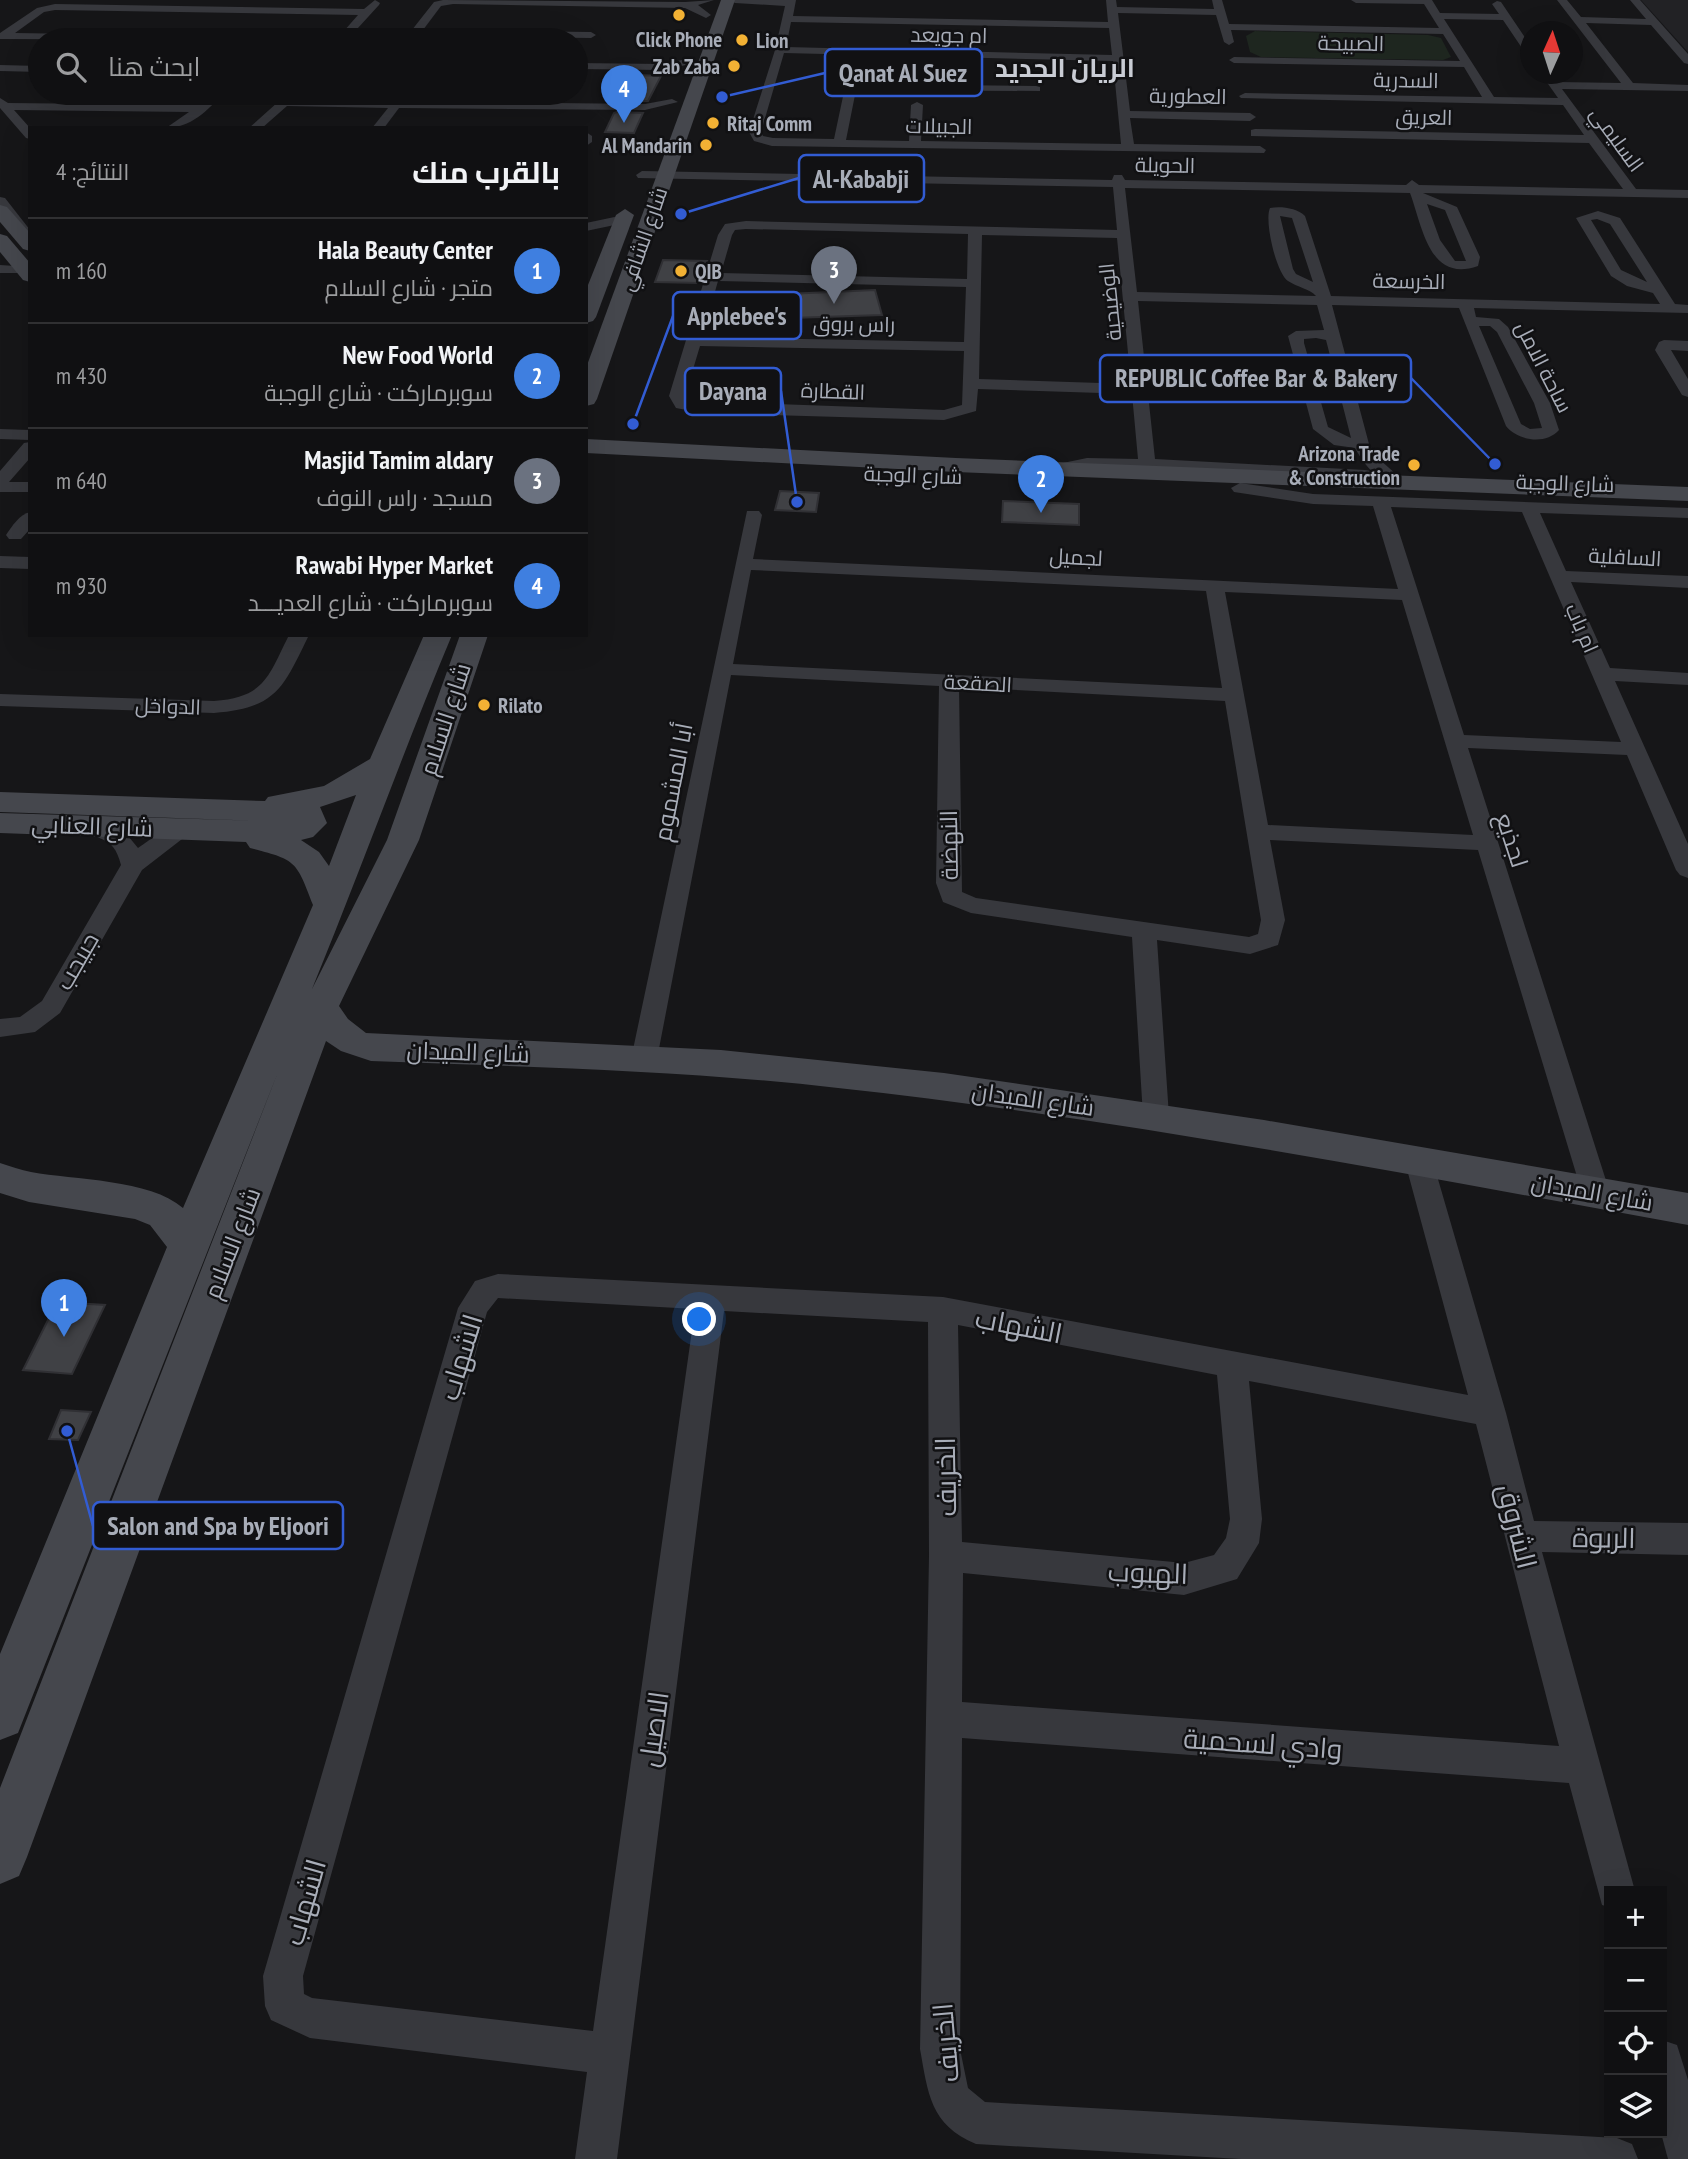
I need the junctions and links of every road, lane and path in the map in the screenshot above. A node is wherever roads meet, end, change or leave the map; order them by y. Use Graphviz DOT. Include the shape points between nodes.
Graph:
graph roads {
  1 [pos="377,0"];
  2 [pos="1356,0"];
  3 [pos="1494,0"];
  4 [pos="1562,0"];
  5 [pos="1635,0"];
  6 [pos="791,1"];
  7 [pos="1428,1"];
  8 [pos="1112,5"];
  9 [pos="1218,6"];
  10 [pos="717,7"];
  11 [pos="304,11"];
  12 [pos="367,12"];
  13 [pos="1437,16"];
  14 [pos="1506,17"];
  15 [pos="786,19"];
  16 [pos="600,20"];
  17 [pos="1578,20"];
  18 [pos="1654,22"];
  19 [pos="1113,25"];
  20 [pos="1225,27"];
  21 [pos="285,28"];
  22 [pos="352,28"];
  23 [pos="419,28"];
  24 [pos="512,28"];
  25 [pos="1447,31"];
  26 [pos="3,36"];
  27 [pos="28,36"];
  28 [pos="1520,37"];
  29 [pos="588,42"];
  30 [pos="780,50"];
  31 [pos="1118,58"];
  32 [pos="588,59"];
  33 [pos="1688,61"];
  34 [pos="1467,64"];
  35 [pos="0,68"];
  36 [pos="28,69"];
  37 [pos="685,69"];
  38 [pos="1036,78"];
  39 [pos="1239,78"];
  40 [pos="1554,85"];
  41 [pos="1630,87"];
  42 [pos="1688,88"];
  43 [pos="1490,100"];
  44 [pos="1566,102"];
  45 [pos="2,104"];
  46 [pos="28,105"];
  47 [pos="52,105"];
  48 [pos="205,105"];
  49 [pos="283,105"];
  50 [pos="395,105"];
  51 [pos="521,105"];
  52 [pos="918,105"];
  53 [pos="202,108"];
  54 [pos="668,112"];
  55 [pos="1126,114"];
  56 [pos="1250,117"];
  57 [pos="175,126"];
  58 [pos="257,126"];
  59 [pos="380,126"];
  60 [pos="28,133"];
  61 [pos="1255,133"];
  62 [pos="1593,139"];
  63 [pos="839,144"];
  64 [pos="915,145"];
  65 [pos="1128,148"];
  66 [pos="1266,170"];
  67 [pos="666,172"];
  68 [pos="640,178"];
  69 [pos="1119,181"];
  70 [pos="1688,189"];
  71 [pos="1416,190"];
  72 [pos="1630,190"];
  73 [pos="1688,194"];
  74 [pos="5,209"];
  75 [pos="27,209"];
  76 [pos="590,227"];
  77 [pos="621,227"];
  78 [pos="975,230"];
  79 [pos="1124,234"];
  80 [pos="28,240"];
  81 [pos="2,248"];
  82 [pos="0,268"];
  83 [pos="27,273"];
  84 [pos="712,277"];
  85 [pos="974,283"];
  86 [pos="1656,289"];
  87 [pos="1130,296"];
  88 [pos="1324,296"];
  89 [pos="1465,304"];
  90 [pos="1670,308"];
  91 [pos="1688,309"];
  92 [pos="588,312"];
  93 [pos="1470,321"];
  94 [pos="1332,337"];
  95 [pos="693,341"];
  96 [pos="1688,346"];
  97 [pos="972,347"];
  98 [pos="971,384"];
  99 [pos="1139,389"];
  100 [pos="1688,392"];
  101 [pos="588,394"];
  102 [pos="588,406"];
  103 [pos="0,434"];
  104 [pos="28,435"];
  105 [pos="588,446"];
  106 [pos="28,449"];
  107 [pos="1364,450"];
  108 [pos="661,458"];
  109 [pos="590,461"];
  110 [pos="1147,464"];
  111 [pos="956,465"];
  112 [pos="1064,468"];
  113 [pos="1354,474"];
  114 [pos="1389,475"];
  115 [pos="0,484"];
  116 [pos="28,488"];
  117 [pos="1240,488"];
  118 [pos="1688,488"];
  119 [pos="1688,494"];
  120 [pos="1380,502"];
  121 [pos="1688,505"];
  122 [pos="1529,507"];
  123 [pos="1688,513"];
  124 [pos="753,515"];
  125 [pos="28,519"];
  126 [pos="15,535"];
  127 [pos="0,562"];
  128 [pos="28,563"];
  129 [pos="743,564"];
  130 [pos="1559,576"];
  131 [pos="1688,582"];
  132 [pos="1215,587"];
  133 [pos="1408,595"];
  134 [pos="298,637"];
  135 [pos="437,637"];
  136 [pos="473,637"];
  137 [pos="722,669"];
  138 [pos="1602,674"];
  139 [pos="1688,679"];
  140 [pos="949,681"];
  141 [pos="1234,695"];
  142 [pos="0,700"];
  143 [pos="1453,741"];
  144 [pos="1635,749"];
  145 [pos="383,764"];
  146 [pos="0,802"];
  147 [pos="180,818"];
  148 [pos="0,823"];
  149 [pos="95,827"];
  150 [pos="1258,832"];
  151 [pos="1486,843"];
  152 [pos="1686,863"];
  153 [pos="133,865"];
  154 [pos="330,905"];
  155 [pos="1144,931"];
  156 [pos="321,1006"];
  157 [pos="0,1028"];
  158 [pos="371,1048"];
  159 [pos="644,1059"];
  160 [pos="292,1084"];
  161 [pos="1156,1116"];
  162 [pos="1419,1162"];
  163 [pos="219,1168"];
  164 [pos="0,1178"];
  165 [pos="1596,1193"];
  166 [pos="140,1204"];
  167 [pos="1688,1209"];
  168 [pos="188,1245"];
  169 [pos="710,1299"];
  170 [pos="943,1310"];
  171 [pos="1232,1366"];
  172 [pos="1490,1413"];
  173 [pos="1520,1536"];
  174 [pos="1688,1539"];
  175 [pos="946,1556"];
  176 [pos="0,1715"];
  177 [pos="944,1719"];
  178 [pos="1582,1766"];
  179 [pos="0,1857"];
  180 [pos="1615,1886"];
  181 [pos="610,2054"];
  182 [pos="1666,2075"];
  183 [pos="1688,2156"];
  184 [pos="596,2159"];
  185 [pos="1616,2159"];
  1 -- 12 [label="street"];
  2 -- 7 [label="street"];
  3 -- 14 [label="street"];
  4 -- 17 [label="street"];
  5 -- 18 [label="street"];
  6 -- 10 [label="street, الجبيلات"];
  6 -- 15 [label="street, الجبيلات"];
  7 -- 13 [label="street"];
  8 -- 9 [label="street, العطورية"];
  8 -- 19 [label="street"];
  9 -- 20 [label="street, العطورية"];
  10 -- 16 [label="street" via="685,5"];
  10 -- 67 [label="main road, شارع الشافي"];
  11 -- 12 [label="street"];
  11 -- 21 [label="street"];
  11 -- 26 [label="street" via="55,7 41,10"];
  12 -- 22 [label="street"];
  13 -- 14 [label="street"];
  13 -- 25 [label="street"];
  14 -- 28 [label="street"];
  15 -- 19 [label="street" via="1012,17"];
  15 -- 30 [label="street, الجبيلات"];
  16 -- 23 [label="street" via="446,2 438,4"];
  16 -- 24 [label="street"];
  16 -- 29 [label="street"];
  17 -- 18 [label="street"];
  17 -- 41 [label="street"];
  18 -- 33 [label="street"];
  19 -- 31 [label="street"];
  20 -- 25 [label="street"];
  20 -- 39 [label="street, العطورية"];
  25 -- 34 [label="street"];
  26 -- 27 [label="street"];
  30 -- 38 [label="street, ام جويعد"];
  30 -- 63 [label="street, الجبيلات" via="755,132 758,138"];
  31 -- 38 [label="street, ام جويعد"];
  31 -- 55 [label="street"];
  32 -- 37 [label="street"];
  34 -- 39 [label="street, الصبيحة"];
  34 -- 43 [label="street"];
  35 -- 36 [label="street"];
  37 -- 54 [label="main road"];
  38 -- 63 [label="street" via="856,86 849,90 852,103"];
  39 -- 43 [label="street, السدرية"];
  39 -- 56 [label="street, العطورية"];
  40 -- 41 [label="street"];
  40 -- 44 [label="street, السليمي"];
  41 -- 42 [label="street"];
  43 -- 44 [label="street, السدرية"];
  44 -- 62 [label="street, السليمي"];
  45 -- 46 [label="street"];
  45 -- 60 [label="street"];
  47 -- 53 [label="street"];
  48 -- 53 [label="street"];
  49 -- 58 [label="street"];
  50 -- 59 [label="street"];
  51 -- 54 [label="street" via="645,107"];
  52 -- 64 [label="street"];
  53 -- 57 [label="street"];
  55 -- 56 [label="street, العطورية"];
  55 -- 65 [label="street"];
  56 -- 61 [label="street, العطورية"];
  61 -- 62 [label="street, العريق"];
  61 -- 66 [label="street, العطورية"];
  62 -- 72 [label="street, السليمي"];
  63 -- 64 [label="street, الجبيلات"];
  64 -- 65 [label="street, الجبيلات"];
  65 -- 66 [label="street, الجبيلات"];
  66 -- 69 [label="street, الحويلة"];
  66 -- 71 [label="street, الحويلة"];
  67 -- 68 [label="street, الحويلة"];
  67 -- 69 [label="street, الحويلة"];
  67 -- 101 [label="main road, شارع الشافي"];
  68 -- 77 [label="main road, شارع الشافي"];
  69 -- 79 [label="street, الوضيحية"];
  70 -- 72 [label="street, الحويلة"];
  71 -- 71 [label="street" via="1440,256 1454,266 1469,266 1473,257 1450,206"];
  71 -- 72 [label="street, الحويلة"];
  72 -- 73 [label="street, الحويلة"];
  74 -- 75 [label="street"];
  74 -- 80 [label="main road"];
  76 -- 77 [label="street"];
  77 -- 92 [label="main road, شارع الشافي"];
  78 -- 79 [label="street, القطارة"];
  78 -- 84 [label="street, القطارة" via="730,227"];
  78 -- 85 [label="street, القطارة"];
  79 -- 87 [label="street, الوضيحية"];
  81 -- 83 [label="main road"];
  82 -- 83 [label="street"];
  84 -- 85 [label="street"];
  84 -- 95 [label="street, القطارة"];
  85 -- 97 [label="street, القطارة"];
  86 -- 86 [label="street" via="1615,221 1598,215 1583,218 1616,273"];
  86 -- 90 [label="street"];
  87 -- 88 [label="street, الخرسعة"];
  87 -- 99 [label="street, الوضيحية"];
  88 -- 88 [label="street" via="1298,216 1275,211 1291,277"];
  88 -- 89 [label="street, الخرسعة"];
  88 -- 94 [label="street"];
  89 -- 90 [label="street, الخرسعة"];
  89 -- 93 [label="street, ساحة الامل"];
  90 -- 91 [label="street, الخرسعة"];
  93 -- 93 [label="street, ساحة الامل" via="1518,430 1544,435 1550,430 1542,403 1503,330 1494,322"];
  94 -- 107 [label="street"];
  94 -- 107 [label="street" via="1302,333 1296,336 1296,343 1321,429"];
  95 -- 97 [label="street, راس بروق"];
  95 -- 98 [label="street, القطارة" via="677,396 682,405 944,415 971,408"];
  96 -- 100 [label="street" via="1664,345 1663,350"];
  97 -- 98 [label="street, القطارة"];
  98 -- 99 [label="street"];
  99 -- 110 [label="street, الوضيحية"];
  102 -- 108 [label="main road" via="590,423 602,432"];
  103 -- 104 [label="street"];
  105 -- 108 [label="main road, شارع الوجبة"];
  106 -- 115 [label="street"];
  107 -- 113 [label="street" via="1364,466"];
  107 -- 114 [label="street"];
  108 -- 109 [label="main road, شارع الوجبة"];
  108 -- 111 [label="main road, شارع الوجبة"];
  108 -- 117 [label="main road, شارع الوجبة"];
  109 -- 111 [label="main road"];
  110 -- 112 [label="street, شارع الوجبة" via="1087,463"];
  110 -- 113 [label="street, شارع الوجبة"];
  111 -- 112 [label="main road, شارع الوجبة"];
  112 -- 119 [label="main road, شارع الوجبة"];
  113 -- 114 [label="street, شارع الوجبة"];
  114 -- 118 [label="street, شارع الوجبة"];
  115 -- 116 [label="street"];
  117 -- 120 [label="street, شارع الوجبة" via="1313,499"];
  117 -- 121 [label="main road, شارع الوجبة"];
  120 -- 122 [label="street, شارع الوجبة"];
  120 -- 133 [label="street, لجذيع"];
  122 -- 123 [label="street, شارع الوجبة"];
  122 -- 130 [label="street, ام باب"];
  124 -- 129 [label="street, أبا المشموم"];
  125 -- 126 [label="street"];
  127 -- 128 [label="street"];
  129 -- 132 [label="street, لجميل"];
  129 -- 137 [label="street, أبا المشموم"];
  130 -- 131 [label="street, السافلية"];
  130 -- 138 [label="street, ام باب"];
  132 -- 133 [label="street, لجميل"];
  132 -- 141 [label="street, النهضة"];
  133 -- 143 [label="street, لجذيع"];
  134 -- 142 [label="street, الدواخل" via="271,689 247,704 214,707"];
  135 -- 145 [label="main road, شارع السلام"];
  136 -- 156 [label="main road, شارع السلام" via="403,840"];
  137 -- 140 [label="street, الصقعة"];
  137 -- 159 [label="street, أبا المشموم"];
  138 -- 139 [label="street"];
  138 -- 144 [label="street, ام باب"];
  140 -- 141 [label="street, الصقعة"];
  140 -- 155 [label="street, النهضة" via="951,896 971,905"];
  141 -- 150 [label="street, النهضة"];
  143 -- 144 [label="street"];
  143 -- 151 [label="street, لجذيع"];
  144 -- 152 [label="street, ام باب"];
  145 -- 147 [label="main road" via="346,790 319,800"];
  145 -- 154 [label="main road, شارع السلام"];
  146 -- 147 [label="main road, شارع العنابي"];
  147 -- 149 [label="main road, شارع العنابي"];
  147 -- 153 [label="street, جبيجب"];
  147 -- 154 [label="main road" via="295,848 310,862"];
  148 -- 149 [label="main road, شارع العنابي"];
  149 -- 153 [label="street" via="122,840"];
  150 -- 151 [label="street"];
  150 -- 155 [label="street, النهضة" via="1273,920 1269,939 1250,946"];
  151 -- 165 [label="street, لجذيع"];
  153 -- 157 [label="street, جبيجب" via="51,1007 26,1026"];
  154 -- 163 [label="main road, شارع السلام"];
  155 -- 161 [label="street"];
  156 -- 158 [label="main road, شارع الميدان" via="342,1037"];
  156 -- 160 [label="main road, شارع السلام"];
  158 -- 159 [label="main road, شارع الميدان"];
  158 -- 160 [label="main road, شارع الميدان" via="323,1064"];
  159 -- 161 [label="main road, شارع الميدان" via="838,1074"];
  160 -- 179 [label="main road, شارع السلام"];
  161 -- 162 [label="main road, شارع الميدان"];
  162 -- 165 [label="main road, شارع الميدان"];
  162 -- 172 [label="street, الشروق"];
  163 -- 166 [label="main road" via="186,1194"];
  163 -- 168 [label="main road, شارع السلام"];
  164 -- 166 [label="main road" via="29,1187"];
  165 -- 167 [label="main road, شارع الميدان"];
  166 -- 168 [label="main road" via="164,1214"];
  168 -- 176 [label="main road, شارع السلام"];
  169 -- 170 [label="street, الشهاب"];
  169 -- 181 [label="street, الاصيل"];
  169 -- 181 [label="street, الشهاب" via="498,1286 485,1290 472,1308 283,1976 285,2006 310,2018"];
  170 -- 171 [label="street, الشهاب"];
  170 -- 175 [label="street, الخريف"];
  171 -- 172 [label="street, الشهاب"];
  171 -- 175 [label="street, الهبوب" via="1246,1520 1242,1543 1225,1568 1184,1579"];
  172 -- 173 [label="street, الشروق"];
  173 -- 174 [label="street, الربوة"];
  173 -- 178 [label="street, الشروق"];
  175 -- 177 [label="street, الخريف"];
  177 -- 178 [label="street, وادي لسحمية"];
  177 -- 185 [label="street, الخريف" via="940,2049 950,2099 976,2123"];
  178 -- 180 [label="street, الشروق"];
  181 -- 184 [label="street, الاصيل"];
  182 -- 183 [label="street"];
}
